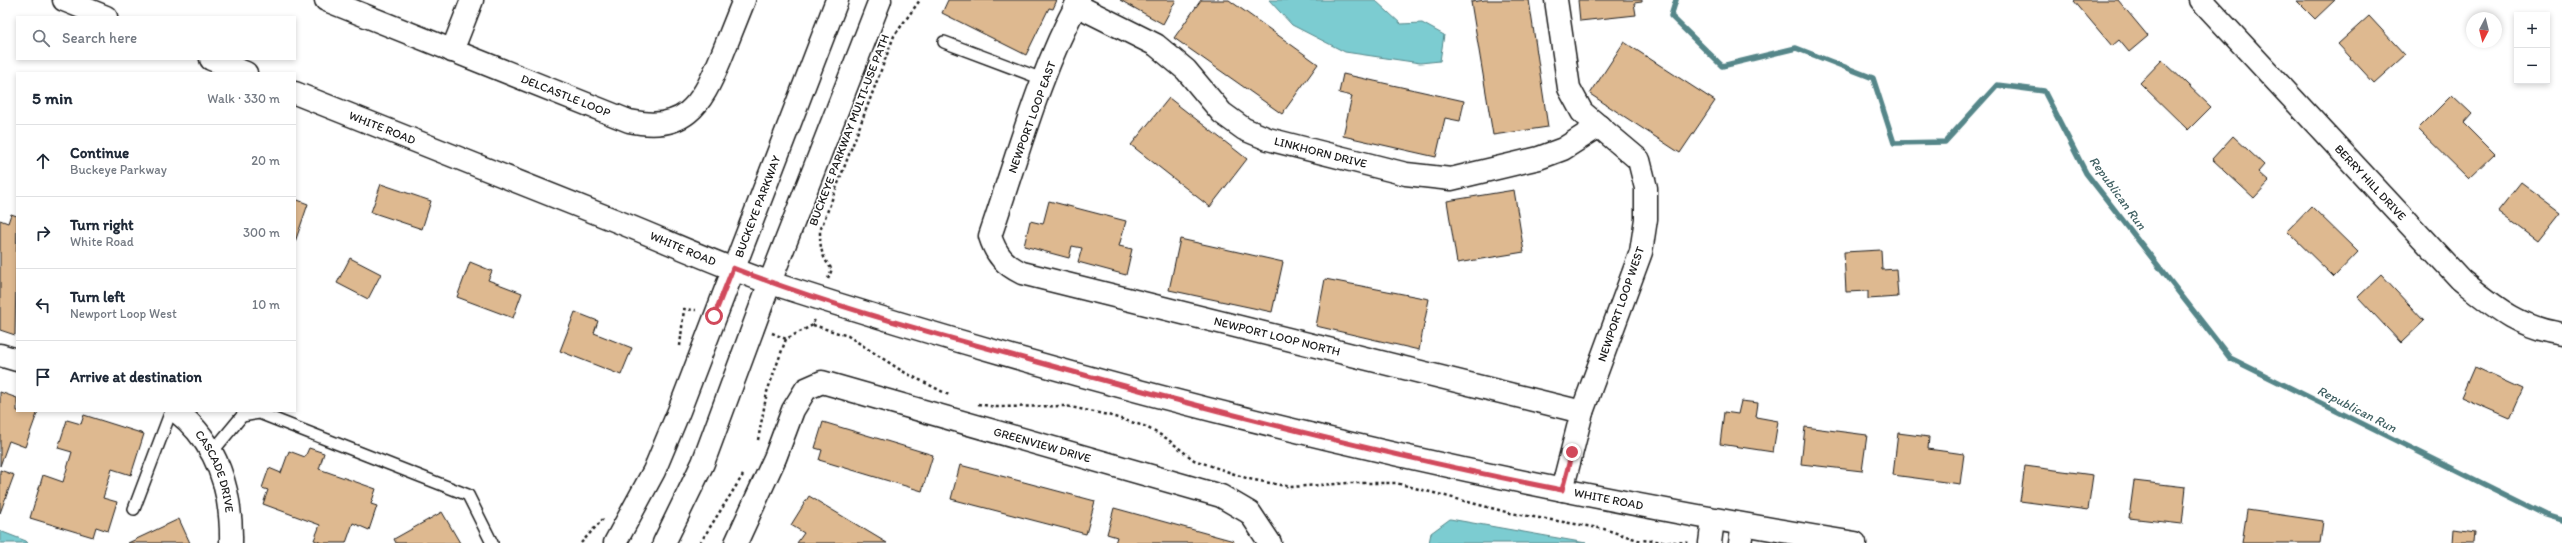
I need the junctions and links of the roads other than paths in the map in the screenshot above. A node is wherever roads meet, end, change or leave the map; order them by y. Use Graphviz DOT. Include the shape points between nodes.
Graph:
graph roads {
  1 [pos="64,0"];
  2 [pos="326,0"];
  3 [pos="472,0"];
  4 [pos="744,0"];
  5 [pos="837,0"];
  6 [pos="880,0"];
  7 [pos="1556,0"];
  8 [pos="2201,0"];
  9 [pos="1078,2"];
  10 [pos="104,16"];
  11 [pos="944,42"];
  12 [pos="452,51"];
  13 [pos="214,60"];
  14 [pos="244,72"];
  15 [pos="1045,80"];
  16 [pos="296,93"];
  17 [pos="1599,126"];
  18 [pos="990,236"];
  19 [pos="733,268"];
  20 [pos="770,282"];
  21 [pos="2562,334"];
  22 [pos="0,355"];
  23 [pos="16,360"];
  24 [pos="171,412"];
  25 [pos="177,412"];
  26 [pos="1582,412"];
  27 [pos="213,451"];
  28 [pos="1562,490"];
  29 [pos="134,509"];
  30 [pos="1713,520"];
  31 [pos="1741,534"];
  32 [pos="1268,539"];
  33 [pos="742,541"];
  34 [pos="231,543"];
  35 [pos="492,543"];
  36 [pos="615,543"];
  37 [pos="664,543"];
  38 [pos="1710,543"];
  39 [pos="1855,543"];
  1 -- 10 [label="street"];
  2 -- 12 [label="street, DELCASTLE LOOP"];
  3 -- 12 [label="street"];
  4 -- 12 [label="street, DELCASTLE LOOP" via="705,94 686,114 657,125 629,122"];
  5 -- 19 [label="street, BUCKEYE PARKWAY"];
  6 -- 20 [label="street"];
  7 -- 17 [label="street, NEWPORT LOOP WEST" via="1569,88 1582,112"];
  8 -- 21 [label="street, BERRY HILL DRIVE" via="2461,280 2502,313 2526,324"];
  9 -- 15 [label="street, NEWPORT LOOP EAST" via="1065,27"];
  9 -- 17 [label="street, LINKHORN DRIVE" via="1156,45 1186,70 1222,113 1244,129 1268,139 1406,174 1451,179 1539,158 1563,149"];
  11 -- 15 [label="lane"];
  13 -- 14 [label="street"];
  15 -- 18 [label="street, NEWPORT LOOP EAST"];
  16 -- 19 [label="street, WHITE ROAD"];
  17 -- 26 [label="street, NEWPORT LOOP WEST" via="1639,160 1646,188 1646,219 1641,252"];
  18 -- 26 [label="street, NEWPORT LOOP NORTH" via="998,256 1009,267 1022,273"];
  19 -- 20 [label="street, WHITE ROAD"];
  19 -- 36 [label="street, BUCKEYE PARKWAY" via="654,471"];
  20 -- 28 [label="street, WHITE ROAD" via="920,329 1208,410 1334,441"];
  20 -- 37 [label="street" via="703,463"];
  22 -- 23 [label="street"];
  24 -- 29 [label="lane"];
  25 -- 27 [label="street, CASCADE DRIVE" via="192,423"];
  26 -- 28 [label="street, NEWPORT LOOP WEST"];
  27 -- 34 [label="street, CASCADE DRIVE" via="231,510"];
  27 -- 35 [label="lane" via="242,416 259,413 468,495"];
  28 -- 30 [label="street, WHITE ROAD"];
  30 -- 31 [label="street, WHITE ROAD"];
  30 -- 38 [label="street"];
  31 -- 39 [label="street, WHITE ROAD"];
  32 -- 33 [label="street, GREENVIEW DRIVE" via="1250,513 1221,496 822,382 806,389 793,410"];
}
